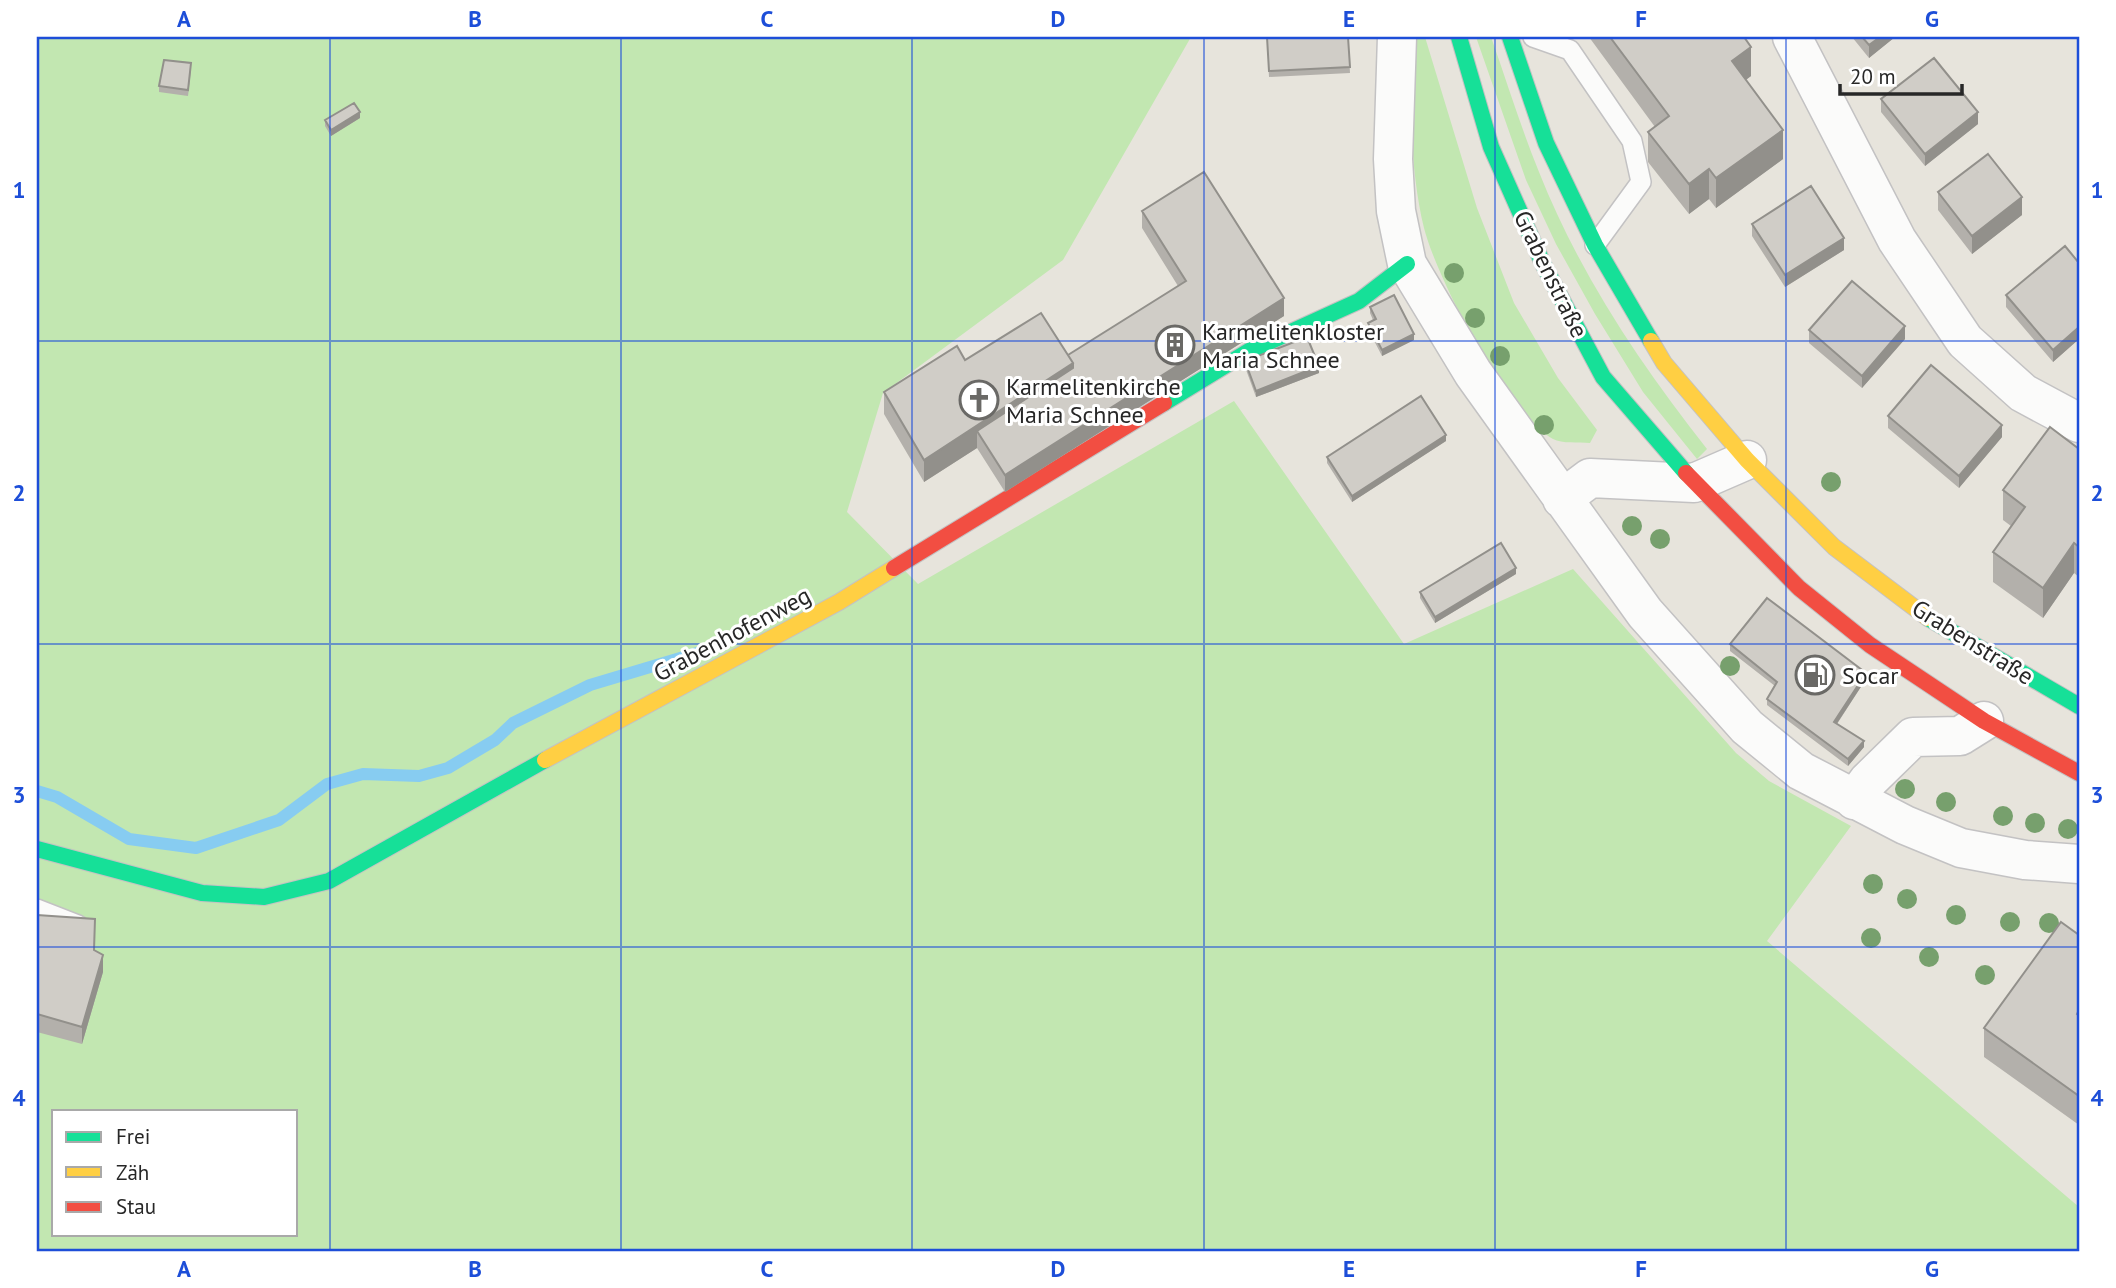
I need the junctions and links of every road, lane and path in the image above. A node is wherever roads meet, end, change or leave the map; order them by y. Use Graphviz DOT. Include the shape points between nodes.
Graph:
graph roads {
  1 [pos="1396,37"];
  2 [pos="1459,37"];
  3 [pos="1510,37"];
  4 [pos="1533,37"];
  5 [pos="1793,37"];
  6 [pos="1595,245"];
  7 [pos="1407,264"];
  8 [pos="2079,423"];
  9 [pos="1747,460"];
  10 [pos="1694,483"];
  11 [pos="1562,499"];
  12 [pos="2079,705"];
  13 [pos="1984,722"];
  14 [pos="2079,773"];
  15 [pos="1854,800"];
  16 [pos="37,849"];
  17 [pos="2079,864"];
  18 [pos="37,909"];
  19 [pos="86,928"];
  1 -- 7 [label="street" via="1393,159 1396,211"];
  2 -- 10 [label="main road, Grabenstraße" via="1491,147 1543,264 1604,377"];
  3 -- 6 [label="main road, Grabenstraße" via="1546,142"];
  4 -- 6 [label="lane" via="1570,50 1632,141 1641,182"];
  5 -- 8 [label="street" via="1897,240 1965,341 2023,393"];
  6 -- 9 [label="main road, Grabenstraße" via="1664,363"];
  7 -- 11 [label="street" via="1473,373"];
  7 -- 16 [label="main road, Grabenhofenweg" via="1359,301 1249,351 839,602 329,881 264,897 202,893"];
  9 -- 10 [label="street"];
  9 -- 12 [label="main road, Grabenstraße" via="1834,547 1937,625"];
  10 -- 11 [label="street" via="1590,478"];
  10 -- 13 [label="main road, Grabenstraße" via="1800,588 1870,645"];
  11 -- 15 [label="street" via="1645,613 1747,727 1801,771"];
  13 -- 14 [label="main road, Grabenstraße"];
  13 -- 15 [label="street" via="1960,736 1913,737"];
  15 -- 17 [label="street" via="1961,848"];
  18 -- 19 [label="lane"];
}
